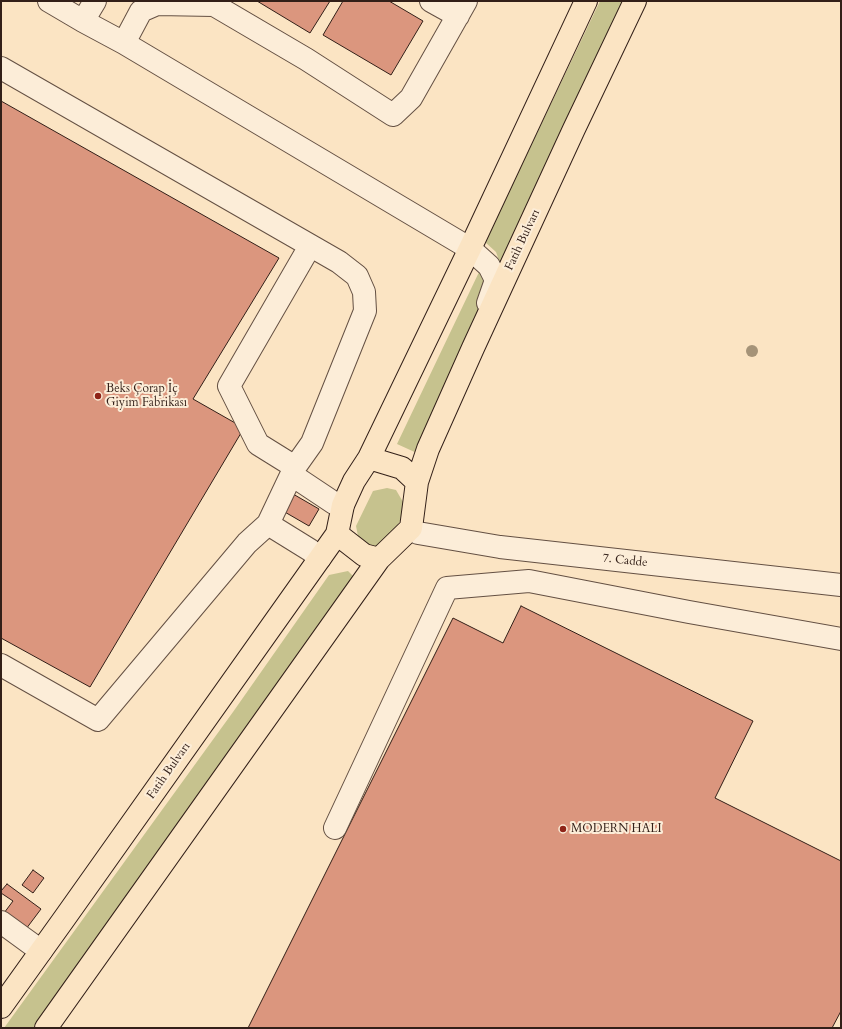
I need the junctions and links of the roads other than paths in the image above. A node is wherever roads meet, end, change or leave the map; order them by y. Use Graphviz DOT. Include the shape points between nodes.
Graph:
graph roads {
  1 [pos="49,1"];
  2 [pos="96,1"];
  3 [pos="431,1"];
  4 [pos="586,1"];
  5 [pos="635,1"];
  6 [pos="215,3"];
  7 [pos="462,8"];
  8 [pos="83,21"];
  9 [pos="124,43"];
  10 [pos="1,68"];
  11 [pos="310,246"];
  12 [pos="469,248"];
  13 [pos="473,348"];
  14 [pos="369,458"];
  15 [pos="294,471"];
  16 [pos="417,482"];
  17 [pos="343,505"];
  18 [pos="268,524"];
  19 [pos="411,528"];
  20 [pos="337,534"];
  21 [pos="320,558"];
  22 [pos="379,559"];
  23 [pos="841,585"];
  24 [pos="841,639"];
  25 [pos="1,665"];
  26 [pos="335,828"];
  27 [pos="1,922"];
  28 [pos="41,951"];
  29 [pos="1,1007"];
  30 [pos="46,1028"];
  1 -- 8 [label="street"];
  2 -- 8 [label="street"];
  3 -- 7 [label="street"];
  4 -- 12 [label="main road, Fatih Bulvarı"];
  5 -- 13 [label="main road, Fatih Bulvarı"];
  6 -- 7 [label="street" via="394,115 410,98"];
  6 -- 9 [label="street" via="157,4 141,11"];
  8 -- 9 [label="street"];
  9 -- 12 [label="street"];
  10 -- 11 [label="street"];
  11 -- 15 [label="street" via="339,262 357,276 364,292 365,311 312,443"];
  11 -- 15 [label="street" via="229,386 258,444"];
  12 -- 13 [label="street" via="489,266 496,280"];
  12 -- 14 [label="main road, Fatih Bulvarı"];
  13 -- 16 [label="main road, Fatih Bulvarı" via="428,449"];
  14 -- 16 [label="main road" via="402,468"];
  14 -- 17 [label="main road, Fatih Bulvarı"];
  15 -- 17 [label="street" via="334,503"];
  15 -- 18 [label="street"];
  16 -- 19 [label="main road, Fatih Bulvarı"];
  17 -- 20 [label="main road, Fatih Bulvarı"];
  18 -- 21 [label="street"];
  18 -- 25 [label="street" via="247,543 98,720"];
  19 -- 22 [label="main road"];
  19 -- 23 [label="street, 7. Cadde" via="418,533 500,547"];
  20 -- 21 [label="main road, Fatih Bulvarı"];
  20 -- 22 [label="main road" via="364,555"];
  21 -- 28 [label="main road, Fatih Bulvarı"];
  22 -- 30 [label="main road"];
  24 -- 26 [label="street" via="529,581 447,588"];
  27 -- 28 [label="street"];
  28 -- 29 [label="main road, Fatih Bulvarı"];
}
